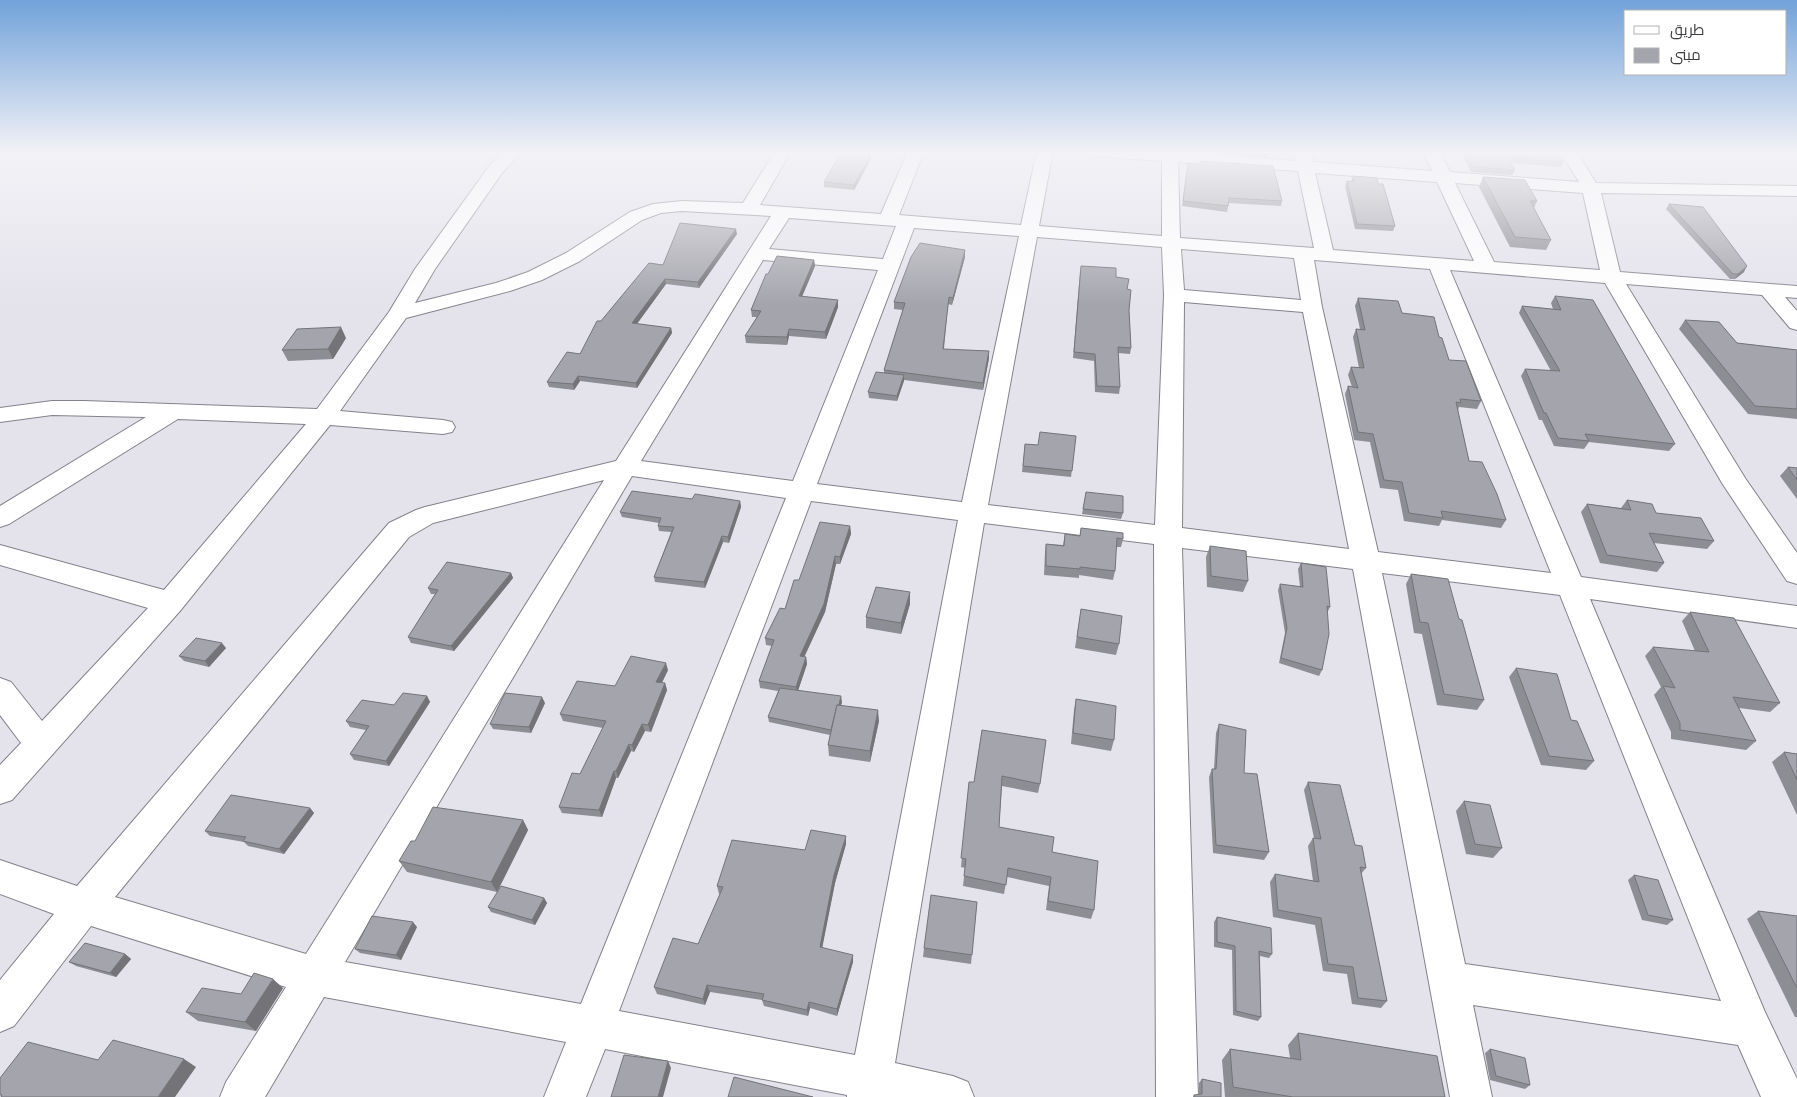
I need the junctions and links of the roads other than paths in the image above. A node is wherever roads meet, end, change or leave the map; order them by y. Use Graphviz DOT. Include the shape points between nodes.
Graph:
graph roads {
  1 [pos="472,202"];
  2 [pos="752,202"];
  3 [pos="902,202"];
  4 [pos="1034,202"];
  5 [pos="1171,202"];
  6 [pos="1309,202"];
  7 [pos="1455,202"];
  8 [pos="1594,202"];
  9 [pos="748,209"];
  10 [pos="783,212"];
  11 [pos="897,221"];
  12 [pos="1028,231"];
  13 [pos="1171,242"];
  14 [pos="758,254"];
  15 [pos="1314,254"];
  16 [pos="1438,264"];
  17 [pos="889,265"];
  18 [pos="1486,268"];
  19 [pos="1612,278"];
  20 [pos="1768,290"];
  21 [pos="1797,292"];
  22 [pos="1174,295"];
  23 [pos="1312,308"];
  24 [pos="399,314"];
  25 [pos="1797,324"];
  26 [pos="175,410"];
  27 [pos="0,415"];
  28 [pos="324,417"];
  29 [pos="443,427"];
  30 [pos="625,467"];
  31 [pos="800,491"];
  32 [pos="973,512"];
  33 [pos="0,518"];
  34 [pos="1168,536"];
  35 [pos="0,555"];
  36 [pos="1366,562"];
  37 [pos="1797,574"];
  38 [pos="1571,586"];
  39 [pos="170,602"];
  40 [pos="1797,617"];
  41 [pos="0,691"];
  42 [pos="40,743"];
  43 [pos="0,789"];
  44 [pos="0,877"];
  45 [pos="84,906"];
  46 [pos="315,976"];
  47 [pos="1449,982"];
  48 [pos="0,1012"];
  49 [pos="592,1026"];
  50 [pos="1751,1026"];
  51 [pos="870,1088"];
  52 [pos="242,1097"];
  53 [pos="565,1097"];
  54 [pos="953,1097"];
  55 [pos="1177,1097"];
  56 [pos="1471,1097"];
  57 [pos="1783,1097"];
  1 -- 24 [label="street" via="425,269"];
  2 -- 9 [label="street"];
  3 -- 11 [label="street"];
  4 -- 12 [label="street"];
  5 -- 13 [label="street"];
  6 -- 15 [label="street"];
  7 -- 18 [label="street"];
  8 -- 19 [label="street"];
  9 -- 10 [label="street"];
  9 -- 24 [label="street" via="659,208 636,216 535,276"];
  10 -- 11 [label="street"];
  10 -- 14 [label="street"];
  11 -- 12 [label="street"];
  11 -- 17 [label="street"];
  12 -- 13 [label="street"];
  12 -- 32 [label="street"];
  13 -- 15 [label="street"];
  13 -- 22 [label="street"];
  14 -- 17 [label="street"];
  14 -- 30 [label="street"];
  15 -- 16 [label="street"];
  15 -- 23 [label="street"];
  16 -- 18 [label="street"];
  16 -- 38 [label="street"];
  17 -- 31 [label="street"];
  18 -- 19 [label="street"];
  19 -- 20 [label="street"];
  19 -- 37 [label="street" via="1735,483"];
  20 -- 21 [label="street"];
  20 -- 25 [label="street"];
  22 -- 23 [label="street"];
  22 -- 34 [label="street"];
  23 -- 36 [label="street"];
  24 -- 28 [label="street"];
  26 -- 27 [label="street" via="52,408"];
  26 -- 28 [label="street"];
  26 -- 33 [label="street"];
  28 -- 29 [label="street"];
  28 -- 39 [label="street"];
  30 -- 31 [label="street"];
  30 -- 45 [label="street" via="425,516 399,530"];
  30 -- 46 [label="street"];
  31 -- 32 [label="street"];
  31 -- 49 [label="street"];
  32 -- 34 [label="street"];
  32 -- 51 [label="street"];
  34 -- 36 [label="street"];
  34 -- 55 [label="street"];
  35 -- 39 [label="street"];
  36 -- 38 [label="street"];
  36 -- 47 [label="street"];
  38 -- 40 [label="street"];
  38 -- 50 [label="street"];
  39 -- 42 [label="street"];
  41 -- 42 [label="street"];
  42 -- 43 [label="street"];
  44 -- 45 [label="street"];
  45 -- 46 [label="street"];
  45 -- 48 [label="street"];
  46 -- 49 [label="street"];
  46 -- 52 [label="street"];
  47 -- 50 [label="street"];
  47 -- 56 [label="street"];
  49 -- 51 [label="street"];
  49 -- 53 [label="street"];
  50 -- 57 [label="street"];
  51 -- 54 [label="street"];
}
